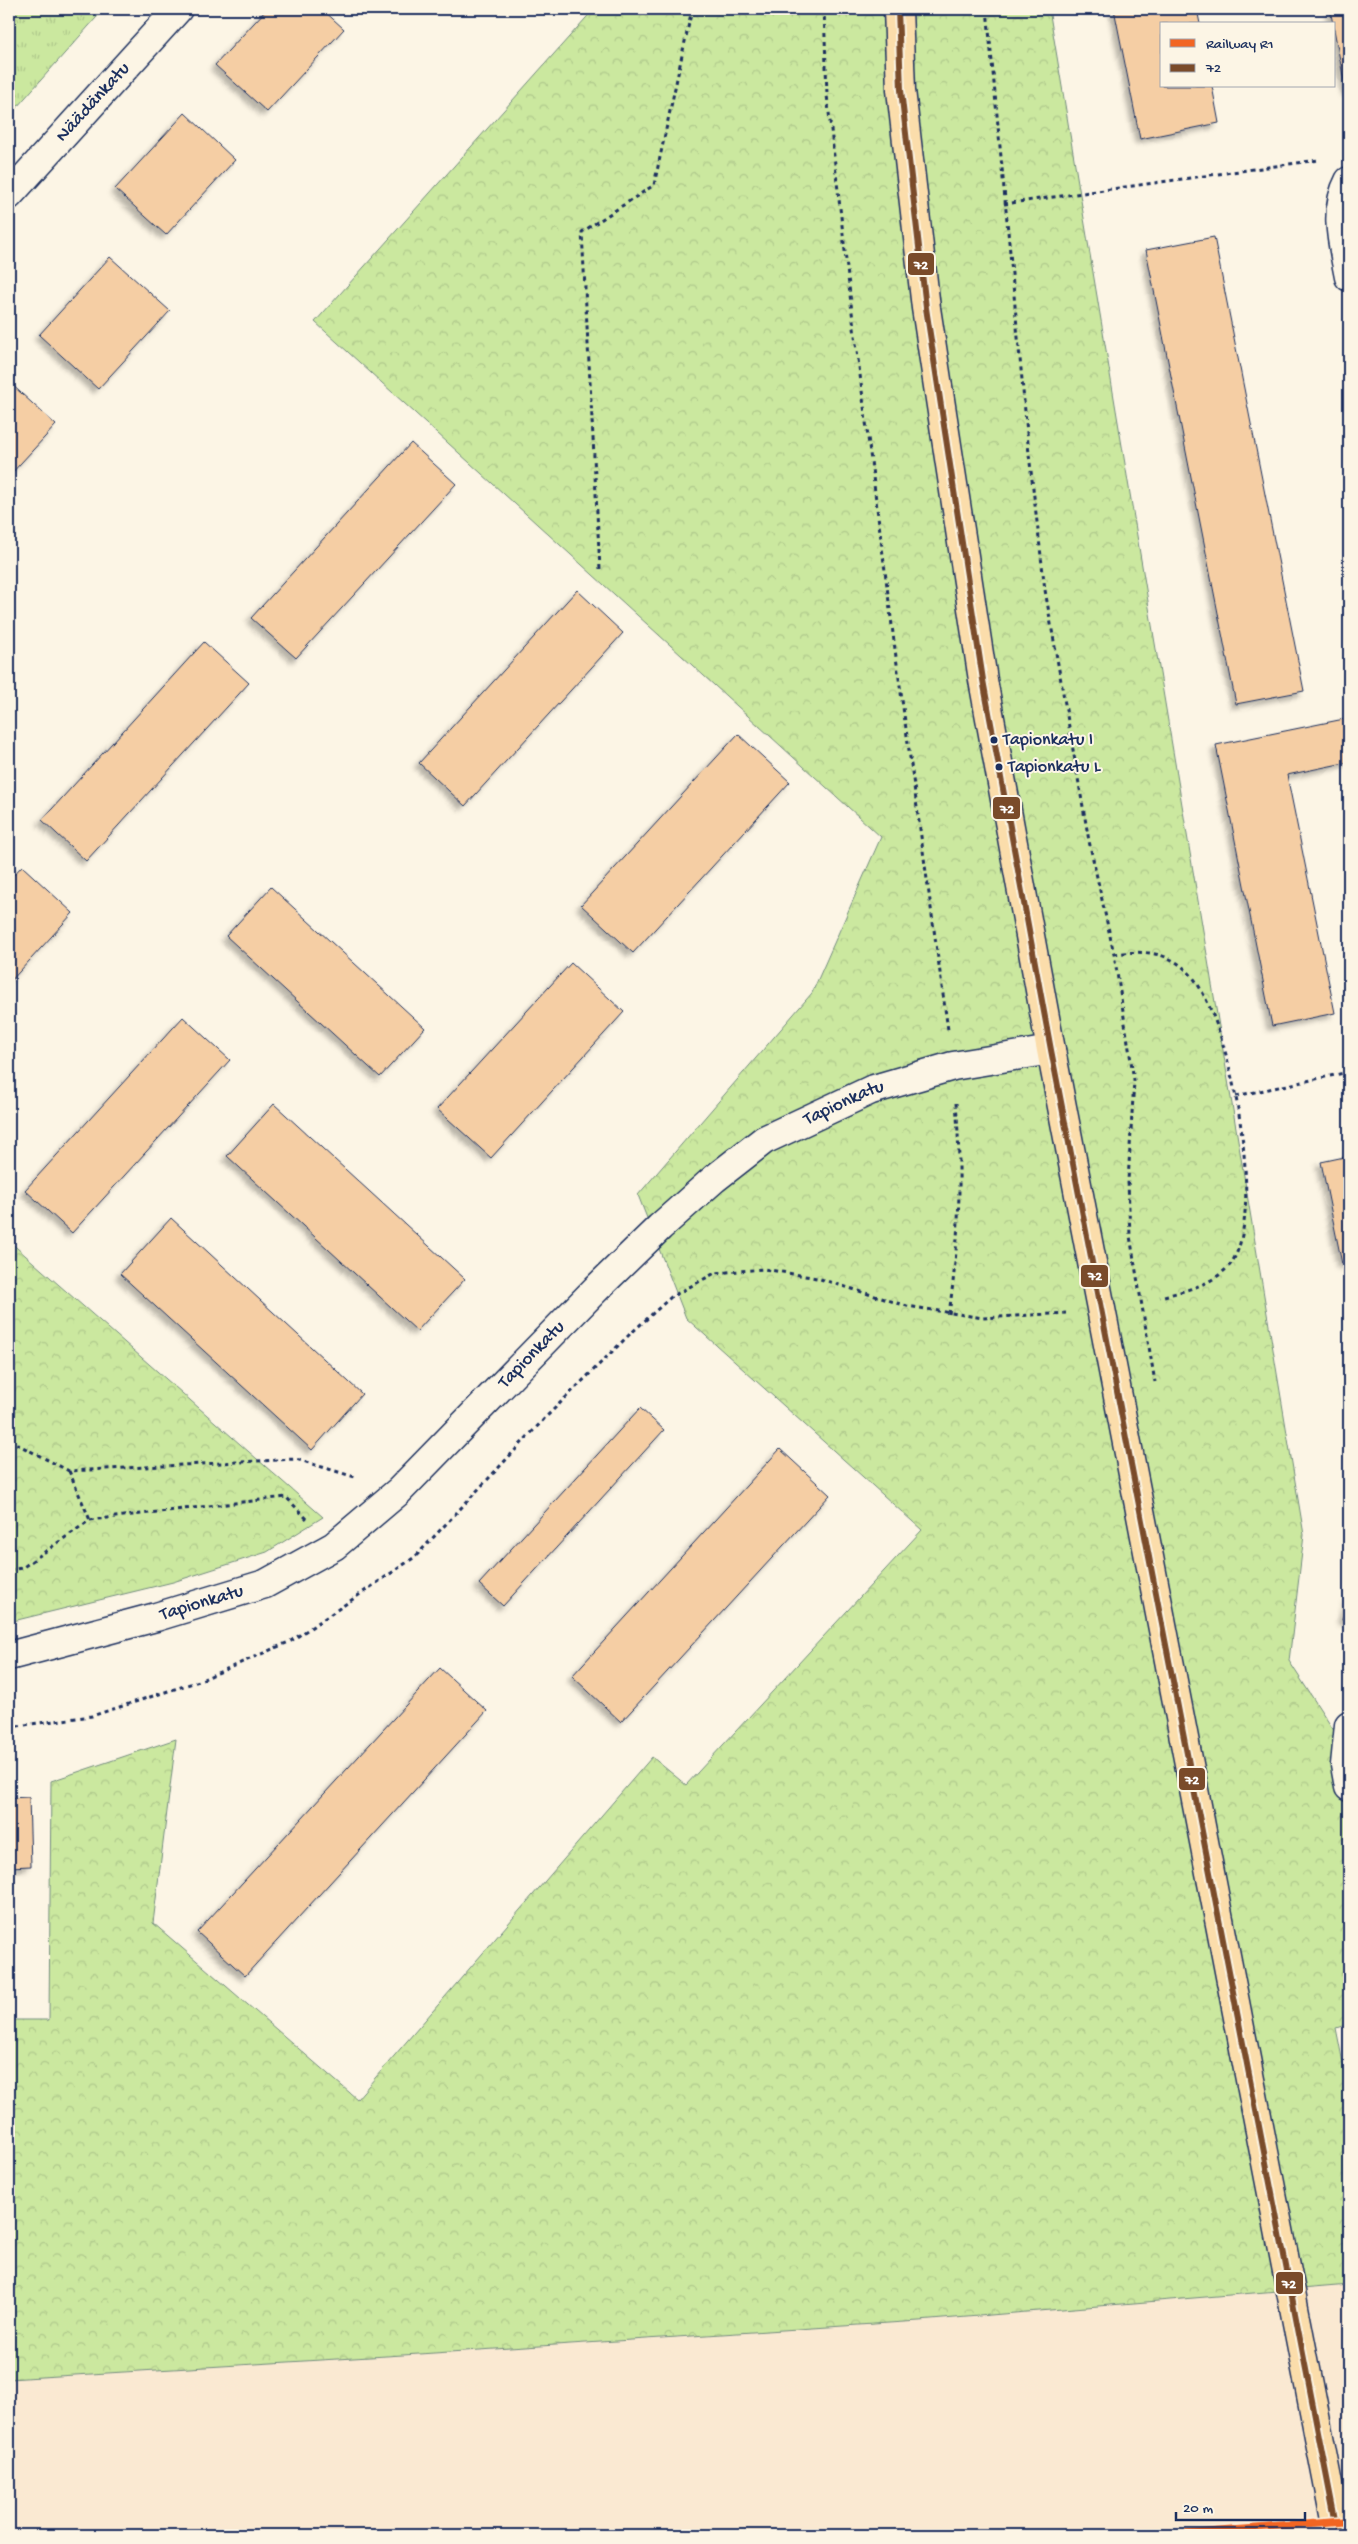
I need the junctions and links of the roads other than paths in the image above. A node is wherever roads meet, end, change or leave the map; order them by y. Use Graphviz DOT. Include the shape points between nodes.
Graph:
graph roads {
  1 [pos="178,9"];
  2 [pos="898,9"];
  3 [pos="1349,181"];
  4 [pos="9,196"];
  5 [pos="1349,277"];
  6 [pos="1051,1050"];
  7 [pos="9,1656"];
  8 [pos="1349,1726"];
  9 [pos="1349,1787"];
  10 [pos="1338,2535"];
  1 -- 4 [label="street, Näädänkatu"];
  2 -- 6 [label="main road" via="902,90 926,308 983,680"];
  3 -- 5 [label="street" via="1341,196 1341,237"];
  6 -- 7 [label="street, Tapionkatu" via="953,1066 871,1090 764,1140 714,1178 603,1282 399,1491 334,1546 265,1584"];
  6 -- 10 [label="main road"];
  8 -- 9 [label="street" via="1345,1765"];
}
